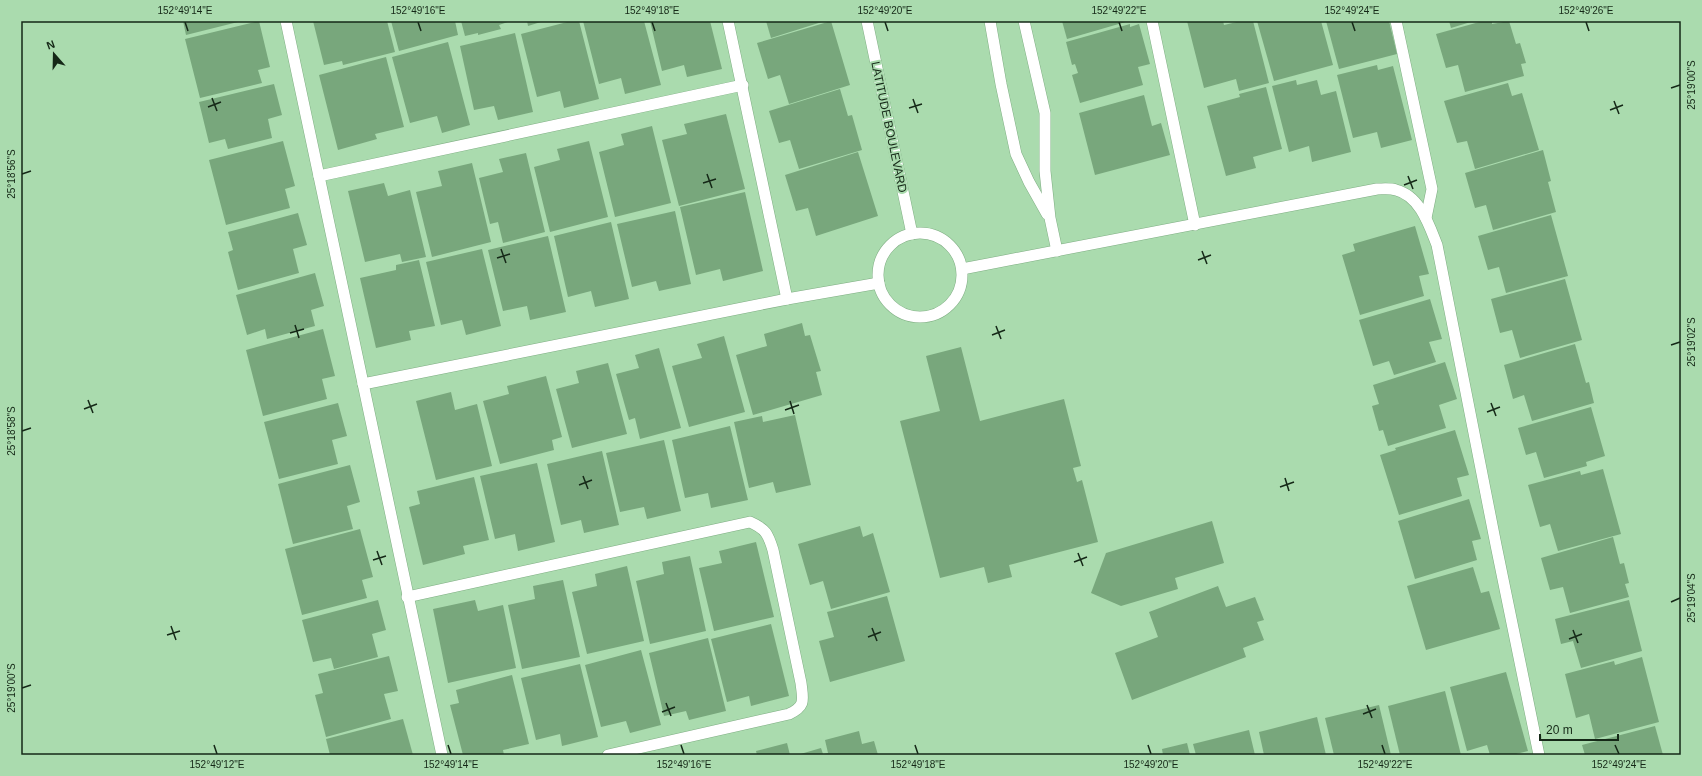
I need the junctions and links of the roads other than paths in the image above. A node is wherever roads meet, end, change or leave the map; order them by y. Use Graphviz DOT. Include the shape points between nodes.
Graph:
graph roads {
  1 [pos="286,21"];
  2 [pos="728,21"];
  3 [pos="867,21"];
  4 [pos="990,21"];
  5 [pos="1024,21"];
  6 [pos="1152,21"];
  7 [pos="1396,21"];
  8 [pos="743,85"];
  9 [pos="319,176"];
  10 [pos="1050,218"];
  11 [pos="1426,218"];
  12 [pos="1195,225"];
  13 [pos="912,234"];
  14 [pos="1057,251"];
  15 [pos="962,269"];
  16 [pos="879,283"];
  17 [pos="787,299"];
  18 [pos="363,384"];
  19 [pos="407,597"];
  20 [pos="442,755"];
  21 [pos="608,755"];
  22 [pos="1539,755"];
  1 -- 9 [label="lane"];
  2 -- 8 [label="lane"];
  3 -- 13 [label="lane, LATITUDE BOULEVARD"];
  4 -- 10 [label="lane" via="1016,154"];
  5 -- 10 [label="lane" via="1045,113 1045,171"];
  6 -- 12 [label="lane"];
  7 -- 11 [label="lane" via="1432,189"];
  8 -- 9 [label="lane"];
  8 -- 17 [label="lane"];
  9 -- 18 [label="lane"];
  10 -- 14 [label="lane"];
  11 -- 12 [label="lane" via="1413,200 1396,190 1377,189"];
  11 -- 22 [label="lane" via="1437,245"];
  12 -- 14 [label="lane"];
  13 -- 15 [label="lane" via="934,235 944,240 953,248"];
  13 -- 16 [label="lane" via="899,238 889,246 878,270"];
  14 -- 15 [label="lane"];
  15 -- 16 [label="lane" via="961,283 956,296 947,307 934,314 920,317 906,314 893,307 884,296"];
  16 -- 17 [label="lane"];
  17 -- 18 [label="lane"];
  18 -- 19 [label="lane"];
  19 -- 20 [label="lane"];
  19 -- 21 [label="lane" via="750,522 761,527 768,536 773,550 793,644 803,700 799,709 789,714"];
}
